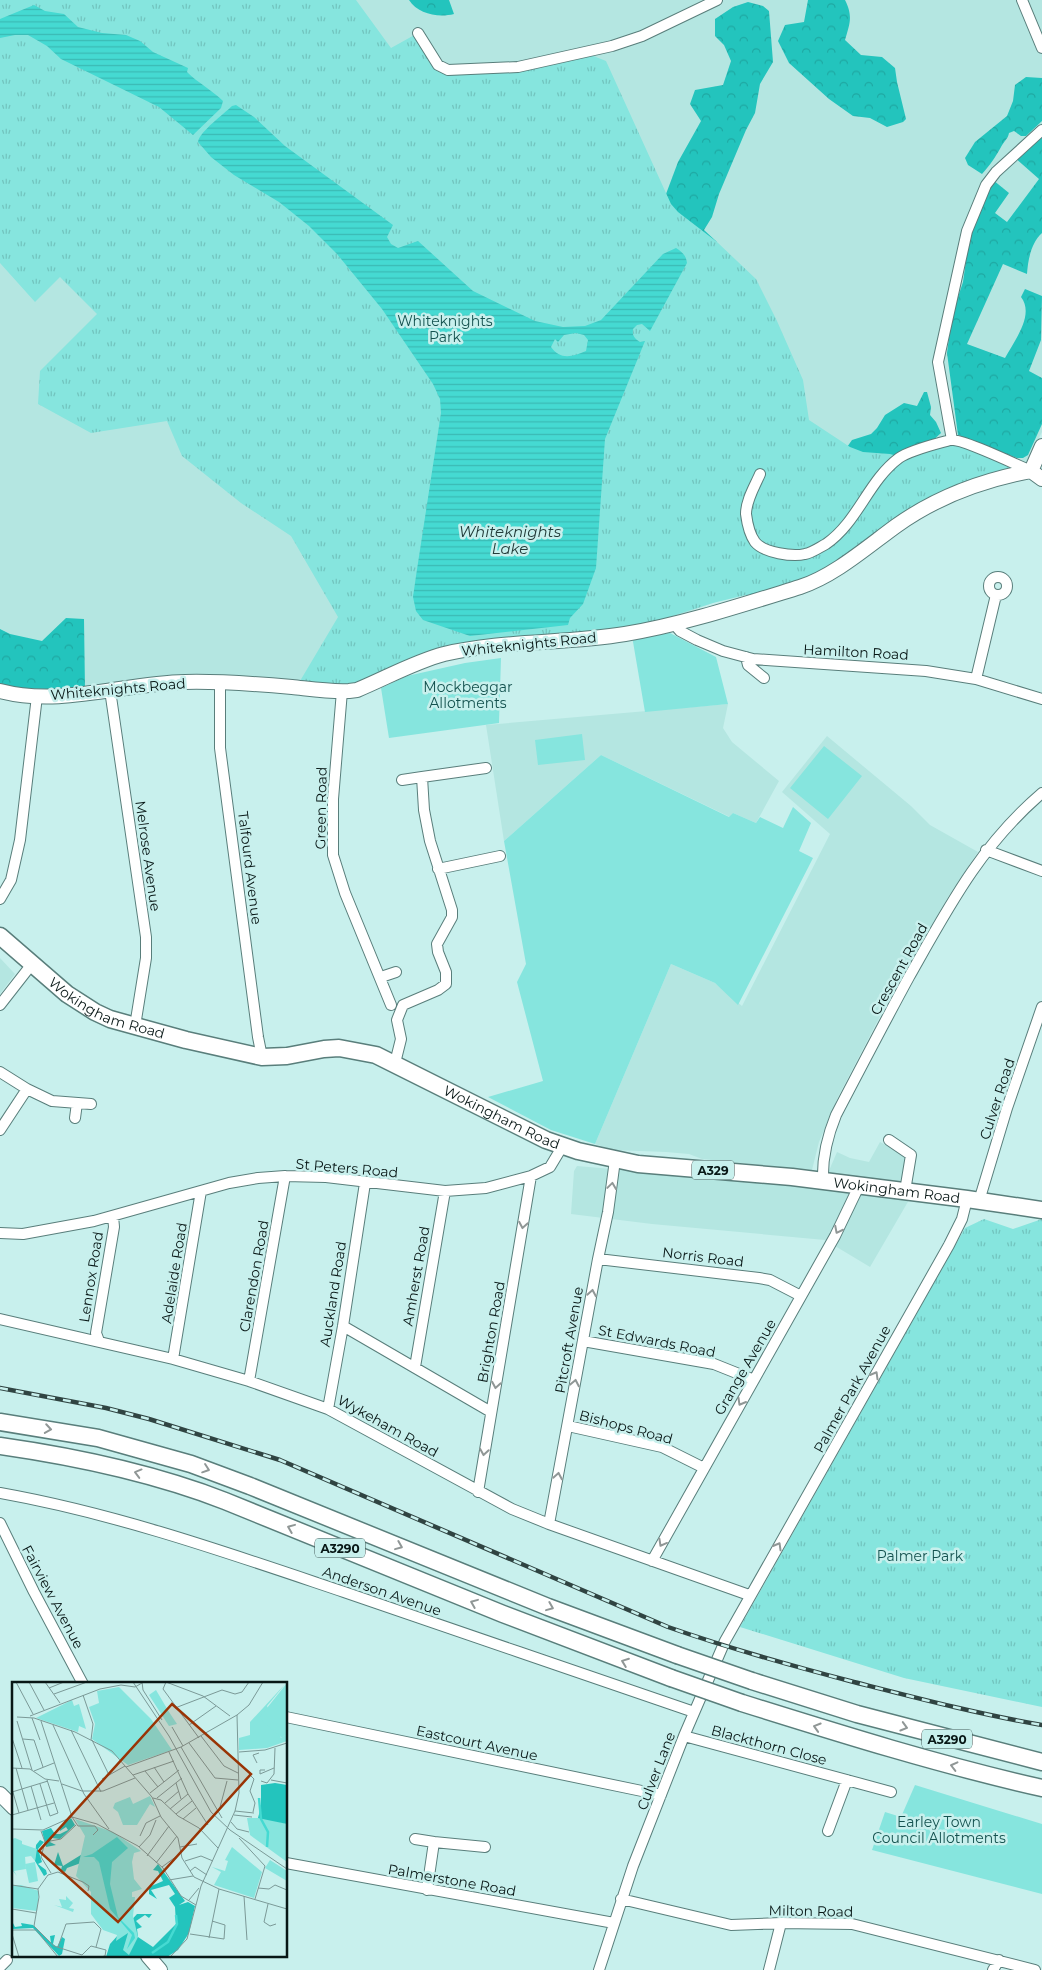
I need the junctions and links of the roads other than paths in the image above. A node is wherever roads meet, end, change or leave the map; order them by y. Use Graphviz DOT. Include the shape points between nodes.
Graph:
graph roads {
  1 [pos="716,0"];
  2 [pos="1022,0"];
  3 [pos="418,33"];
  4 [pos="1042,48"];
  5 [pos="1042,130"];
  6 [pos="952,440"];
  7 [pos="1042,446"];
  8 [pos="760,474"];
  9 [pos="1036,475"];
  10 [pos="996,595"];
  11 [pos="673,623"];
  12 [pos="746,657"];
  13 [pos="764,678"];
  14 [pos="976,679"];
  15 [pos="220,682"];
  16 [pos="0,690"];
  17 [pos="110,690"];
  18 [pos="342,691"];
  19 [pos="37,696"];
  20 [pos="1042,699"];
  21 [pos="486,768"];
  22 [pos="422,777"];
  23 [pos="402,780"];
  24 [pos="1042,794"];
  25 [pos="986,850"];
  26 [pos="500,856"];
  27 [pos="438,869"];
  28 [pos="1042,871"];
  29 [pos="0,899"];
  30 [pos="0,936"];
  31 [pos="32,964"];
  32 [pos="396,972"];
  33 [pos="380,978"];
  34 [pos="392,1004"];
  35 [pos="0,1005"];
  36 [pos="1042,1007"];
  37 [pos="135,1026"];
  38 [pos="1038,1030"];
  39 [pos="262,1056"];
  40 [pos="394,1063"];
  41 [pos="0,1072"];
  42 [pos="28,1089"];
  43 [pos="77,1103"];
  44 [pos="91,1104"];
  45 [pos="75,1118"];
  46 [pos="0,1130"];
  47 [pos="889,1140"];
  48 [pos="562,1146"];
  49 [pos="615,1160"];
  50 [pos="285,1176"];
  51 [pos="531,1176"];
  52 [pos="823,1181"];
  53 [pos="365,1182"];
  54 [pos="859,1186"];
  55 [pos="201,1190"];
  56 [pos="445,1190"];
  57 [pos="905,1191"];
  58 [pos="973,1200"];
  59 [pos="1042,1210"];
  60 [pos="113,1216"];
  61 [pos="0,1233"];
  62 [pos="598,1259"];
  63 [pos="801,1296"];
  64 [pos="0,1319"];
  65 [pos="343,1326"];
  66 [pos="99,1341"];
  67 [pos="583,1341"];
  68 [pos="174,1359"];
  69 [pos="415,1367"];
  70 [pos="754,1380"];
  71 [pos="249,1381"];
  72 [pos="328,1409"];
  73 [pos="491,1412"];
  74 [pos="0,1422"];
  75 [pos="568,1426"];
  76 [pos="0,1446"];
  77 [pos="704,1468"];
  78 [pos="0,1492"];
  79 [pos="478,1492"];
  80 [pos="0,1523"];
  81 [pos="549,1524"];
  82 [pos="652,1561"];
  83 [pos="751,1592"];
  84 [pos="82,1682"];
  85 [pos="694,1712"];
  86 [pos="288,1717"];
  87 [pos="684,1736"];
  88 [pos="1041,1762"];
  89 [pos="1001,1779"];
  90 [pos="847,1780"];
  91 [pos="1042,1788"];
  92 [pos="891,1792"];
  93 [pos="0,1794"];
  94 [pos="661,1795"];
  95 [pos="1042,1796"];
  96 [pos="12,1806"];
  97 [pos="828,1830"];
  98 [pos="415,1839"];
  99 [pos="434,1842"];
  100 [pos="485,1847"];
  101 [pos="288,1863"];
  102 [pos="427,1890"];
  103 [pos="621,1899"];
  104 [pos="614,1923"];
  105 [pos="781,1923"];
  106 [pos="150,1958"];
  107 [pos="999,1960"];
  108 [pos="2,1965"];
  109 [pos="3,1970"];
  110 [pos="160,1970"];
  111 [pos="599,1970"];
  112 [pos="769,1970"];
  113 [pos="993,1970"];
  114 [pos="1035,1970"];
  1 -- 3 [label="street" via="627,41 518,67 448,70 438,65"];
  2 -- 4 [label="street"];
  5 -- 6 [label="street" via="991,178 967,232 938,362"];
  6 -- 8 [label="street" via="901,456 881,474 849,522 826,543 806,554 780,554 755,542 746,512"];
  6 -- 9 [label="street"];
  7 -- 9 [label="street"];
  9 -- 11 [label="street, Whiteknights Road" via="999,477 939,500 897,525 847,563 803,586"];
  10 -- 14 [label="street"];
  11 -- 12 [label="street, Hamilton Road" via="697,640"];
  11 -- 18 [label="street, Whiteknights Road" via="624,634 445,654 357,690"];
  12 -- 13 [label="street" via="748,665"];
  12 -- 14 [label="street, Hamilton Road" via="780,662 888,667"];
  14 -- 20 [label="street, Hamilton Road"];
  15 -- 17 [label="street, Whiteknights Road" via="154,684"];
  15 -- 18 [label="street, Whiteknights Road"];
  15 -- 39 [label="street, Talfourd Avenue" via="220,748"];
  16 -- 19 [label="street, Whiteknights Road" via="20,696"];
  17 -- 19 [label="street, Whiteknights Road"];
  17 -- 37 [label="street, Melrose Avenue" via="146,937 146,958"];
  18 -- 33 [label="street, Green Road" via="333,799 334,856 345,893"];
  19 -- 29 [label="street" via="20,840 11,880"];
  21 -- 22 [label="street"];
  22 -- 23 [label="street"];
  22 -- 27 [label="street" via="424,810"];
  24 -- 25 [label="street, Crescent Road" via="1012,820"];
  25 -- 28 [label="street"];
  25 -- 52 [label="street, Crescent Road" via="932,936 836,1115 825,1146"];
  26 -- 27 [label="street"];
  27 -- 40 [label="street" via="452,910 452,917 437,944 446,972 446,984 403,1005 397,1020 401,1039"];
  30 -- 31 [label="main road, Wokingham Road / A329"];
  31 -- 35 [label="street"];
  31 -- 37 [label="main road, Wokingham Road / A329" via="67,994 95,1012"];
  32 -- 33 [label="street"];
  33 -- 34 [label="street, Green Road"];
  36 -- 38 [label="street, Culver Road"];
  37 -- 39 [label="main road, Wokingham Road / A329"];
  38 -- 58 [label="street, Culver Road"];
  39 -- 40 [label="main road, Wokingham Road / A329" via="288,1056 339,1048 363,1051"];
  40 -- 48 [label="main road, Wokingham Road / A329"];
  41 -- 42 [label="street"];
  42 -- 43 [label="street" via="52,1102"];
  42 -- 46 [label="street"];
  43 -- 44 [label="street"];
  43 -- 45 [label="street"];
  47 -- 57 [label="street" via="912,1154"];
  48 -- 49 [label="main road, Wokingham Road / A329"];
  48 -- 51 [label="street, St Peters Road" via="550,1167"];
  49 -- 52 [label="main road, Wokingham Road / A329"];
  62 -- 49 [label="street, Pitcroft Avenue, one-way"];
  50 -- 53 [label="street, St Peters Road"];
  50 -- 55 [label="street, St Peters Road"];
  50 -- 71 [label="street, Clarendon Road"];
  51 -- 56 [label="street, St Peters Road" via="486,1188"];
  51 -- 73 [label="street, Brighton Road, one-way"];
  52 -- 54 [label="main road, Wokingham Road / A329"];
  53 -- 56 [label="street, St Peters Road"];
  53 -- 65 [label="street, Auckland Road"];
  54 -- 57 [label="main road, Wokingham Road / A329"];
  54 -- 63 [label="street, Grange Avenue, one-way"];
  55 -- 60 [label="street, St Peters Road"];
  55 -- 68 [label="street, Adelaide Road"];
  56 -- 69 [label="street, Amherst Road"];
  57 -- 58 [label="main road, Wokingham Road / A329"];
  58 -- 59 [label="main road, Wokingham Road / A329"];
  83 -- 58 [label="street, Palmer Park Avenue, one-way"];
  60 -- 61 [label="street, St Peters Road" via="23,1234"];
  60 -- 66 [label="street, Lennox Road" via="114,1227 96,1332"];
  62 -- 63 [label="street, Norris Road" via="770,1280"];
  67 -- 62 [label="street, Pitcroft Avenue, one-way"];
  63 -- 70 [label="street, Grange Avenue"];
  64 -- 66 [label="street, Wykeham Road"];
  65 -- 69 [label="street"];
  65 -- 72 [label="street, Auckland Road"];
  66 -- 68 [label="street, Wykeham Road"];
  67 -- 70 [label="street, St Edwards Road" via="714,1364"];
  75 -- 67 [label="street, Pitcroft Avenue, one-way"];
  68 -- 71 [label="street, Wykeham Road"];
  69 -- 73 [label="street"];
  70 -- 77 [label="street, Grange Avenue, one-way"];
  71 -- 72 [label="street, Wykeham Road"];
  72 -- 79 [label="street, Wykeham Road"];
  73 -- 79 [label="street, Brighton Road, one-way"];
  74 -- 88 [label="main road, A3290, one-way, bridge" via="98,1438 191,1464 676,1655 874,1719"];
  75 -- 77 [label="street, Bishops Road" via="662,1447"];
  81 -- 75 [label="street, Pitcroft Avenue, one-way"];
  89 -- 76 [label="main road, A3290, one-way, bridge" via="863,1741 671,1678 197,1491 119,1468"];
  77 -- 82 [label="street, Grange Avenue, one-way"];
  78 -- 85 [label="street, Anderson Avenue" via="57,1503 144,1527 268,1566"];
  79 -- 81 [label="street, Wykeham Road"];
  80 -- 84 [label="street, Fairview Avenue"];
  81 -- 82 [label="street, Wykeham Road"];
  82 -- 83 [label="street, Wykeham Road" via="735,1590"];
  83 -- 85 [label="street, Culver Lane"];
  85 -- 87 [label="street, Culver Lane"];
  86 -- 94 [label="street, Eastcourt Avenue"];
  87 -- 90 [label="street, Blackthorn Close"];
  87 -- 94 [label="street, Culver Lane"];
  89 -- 91 [label="main road, A3290"];
  89 -- 95 [label="main road, A3290"];
  90 -- 92 [label="street, Blackthorn Close"];
  90 -- 97 [label="street"];
  93 -- 96 [label="street"];
  94 -- 103 [label="street, Culver Lane"];
  98 -- 99 [label="street"];
  99 -- 100 [label="street"];
  99 -- 102 [label="street"];
  101 -- 102 [label="street, Palmerstone Road"];
  102 -- 104 [label="street, Palmerstone Road"];
  103 -- 104 [label="street, Culver Lane"];
  103 -- 105 [label="street, Milton Road" via="731,1925"];
  104 -- 111 [label="street, Culver Lane"];
  105 -- 107 [label="street, Milton Road" via="852,1924"];
  105 -- 112 [label="street"];
  106 -- 110 [label="street"];
  107 -- 113 [label="street"];
  107 -- 114 [label="street, Milton Road"];
  108 -- 109 [label="street"];
}
